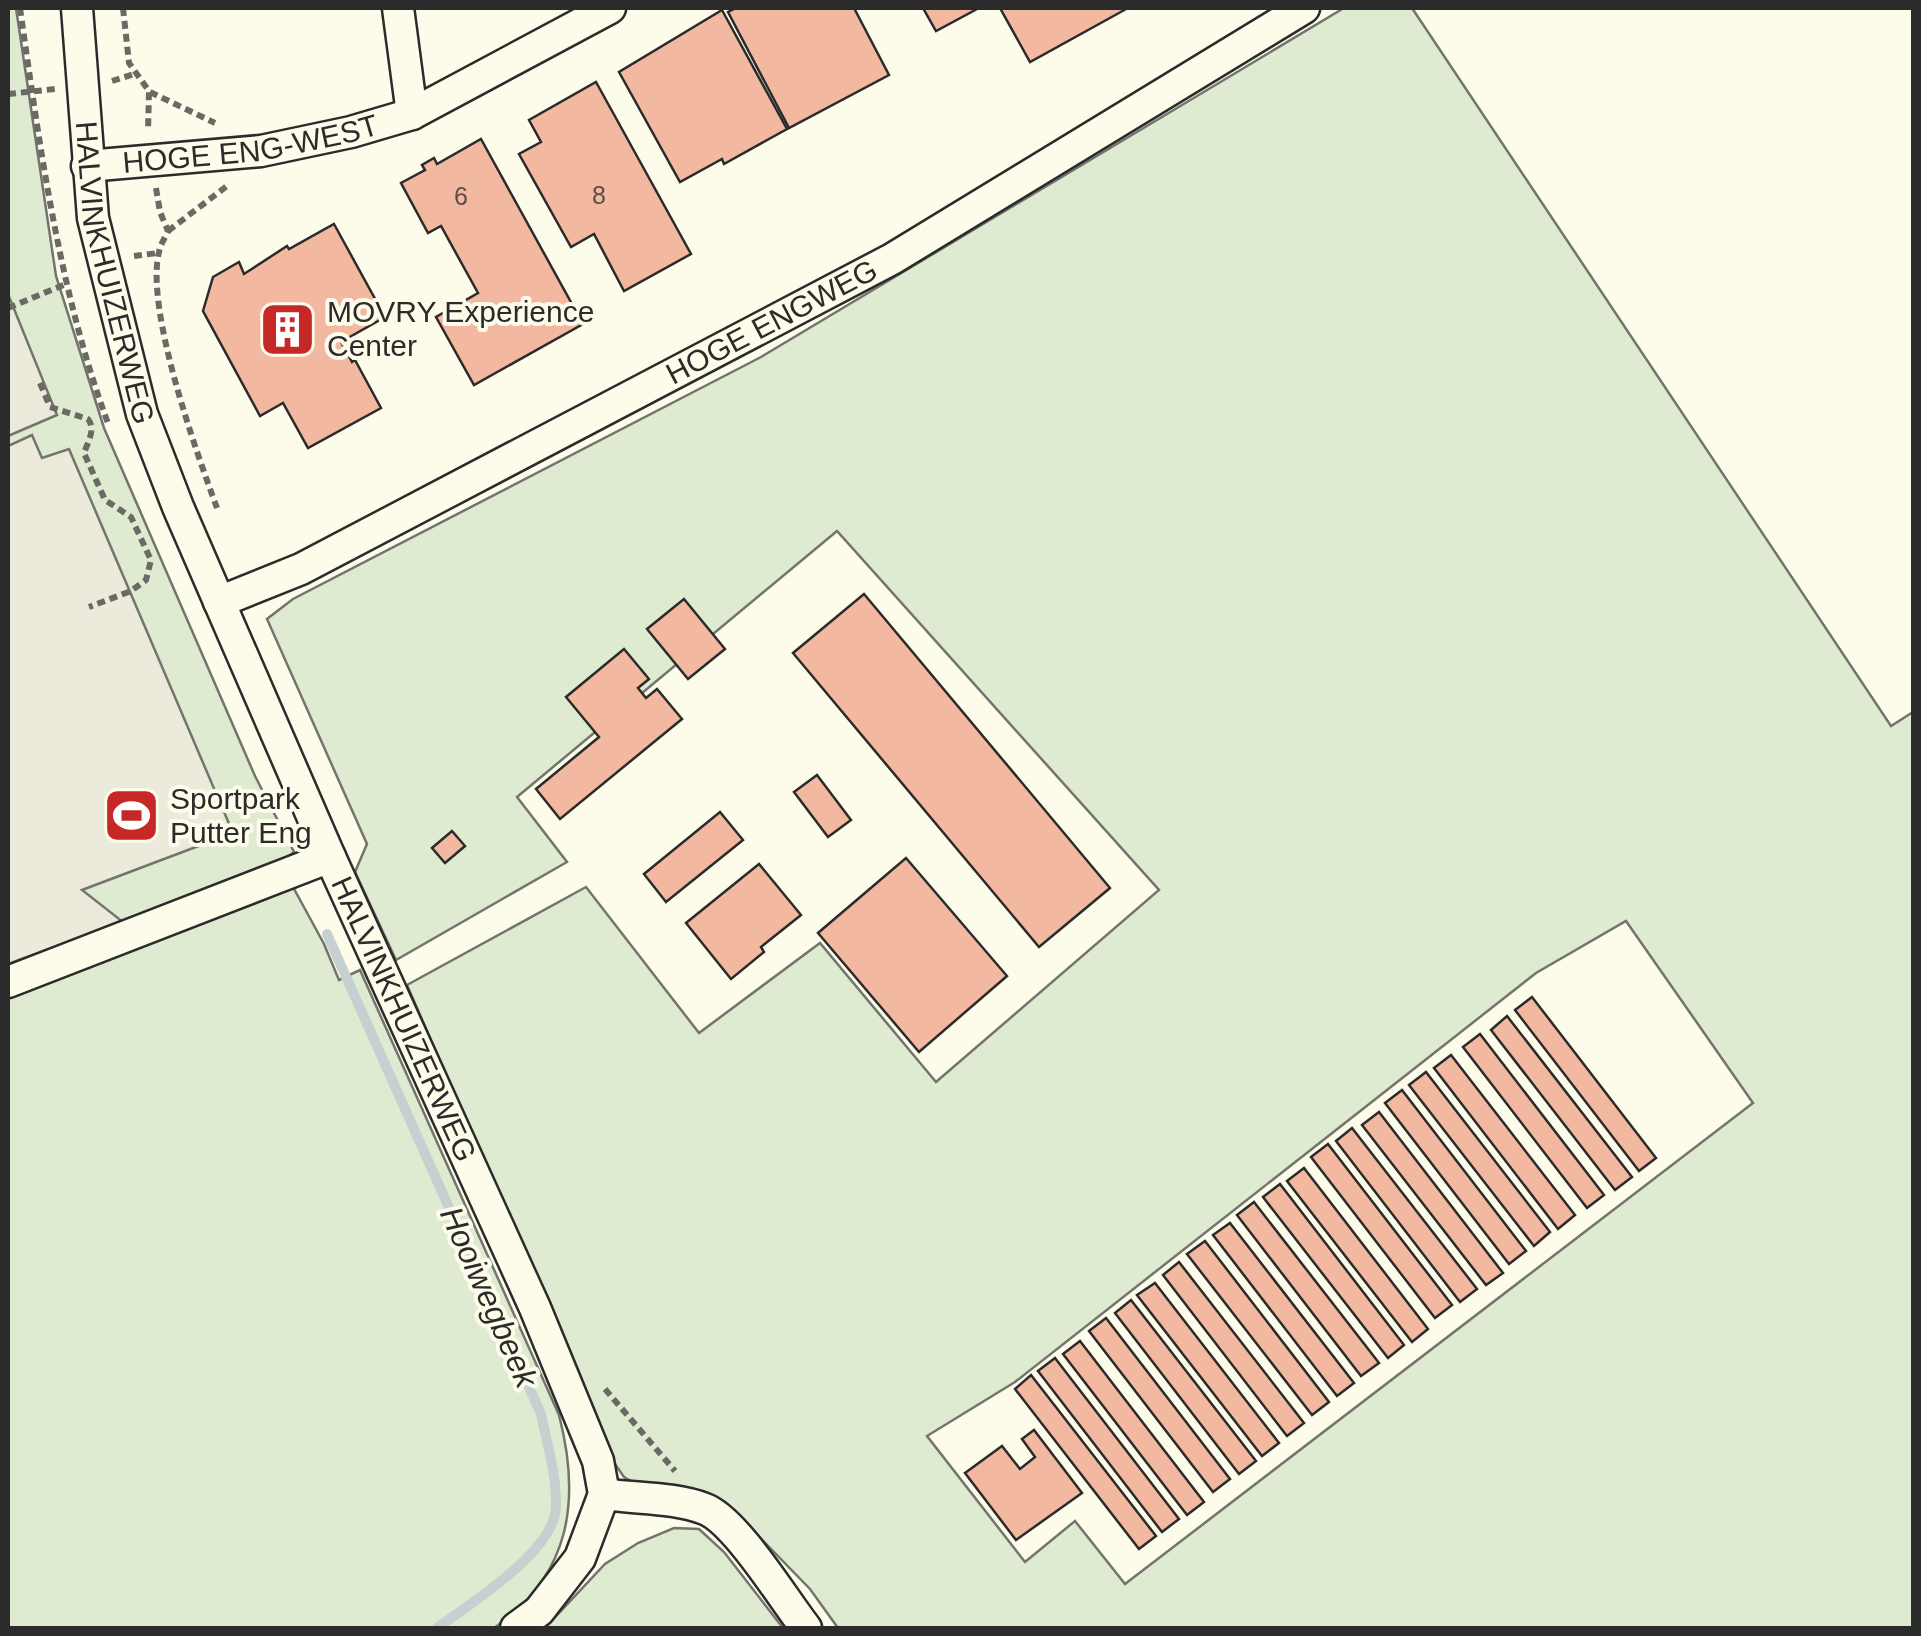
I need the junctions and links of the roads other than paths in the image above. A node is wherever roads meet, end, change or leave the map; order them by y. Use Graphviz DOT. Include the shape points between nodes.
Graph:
graph roads {
  1 [pos="77,8"];
  2 [pos="398,8"];
  3 [pos="610,8"];
  4 [pos="1304,8"];
  5 [pos="412,114"];
  6 [pos="87,166"];
  7 [pos="219,602"];
  8 [pos="330,857"];
  9 [pos="8,982"];
  10 [pos="604,1494"];
  11 [pos="516,1628"];
  12 [pos="806,1628"];
  1 -- 6 [label="street, HALVINKHUIZERWEG"];
  2 -- 5 [label="street, HOGE ENG-WEST"];
  3 -- 5 [label="street, HOGE ENG-WEST"];
  4 -- 7 [label="street, HOGE ENGWEG" via="892,259 301,569"];
  5 -- 6 [label="street, HOGE ENG-WEST" via="260,151"];
  6 -- 7 [label="street, HALVINKHUIZERWEG" via="92,218 142,414"];
  7 -- 8 [label="street, HALVINKHUIZERWEG"];
  8 -- 9 [label="street, HALVINKHUIZERWEG"];
  8 -- 10 [label="street, HALVINKHUIZERWEG" via="536,1308 598,1461"];
  10 -- 11 [label="street" via="572,1571"];
  10 -- 12 [label="street" via="708,1510 735,1532"];
}
